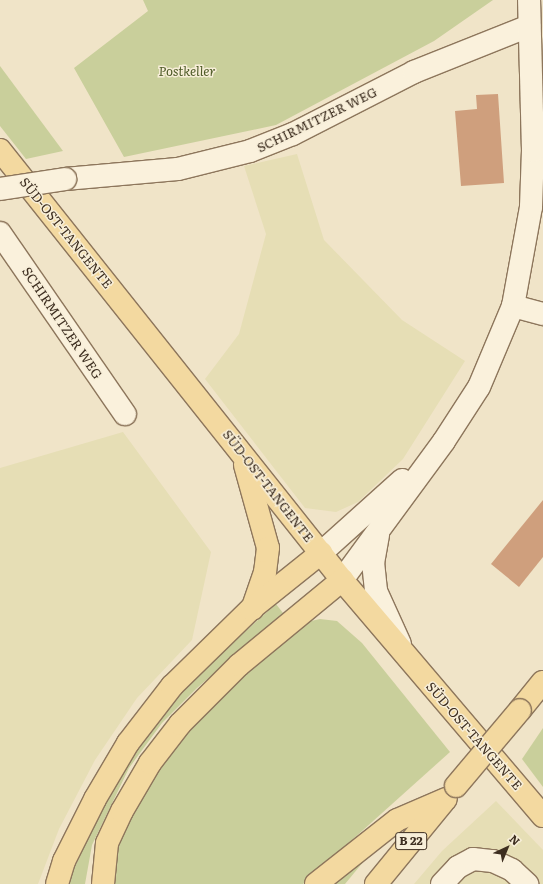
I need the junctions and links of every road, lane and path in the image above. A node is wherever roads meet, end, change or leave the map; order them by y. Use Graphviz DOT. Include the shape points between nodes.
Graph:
graph roads {
  1 [pos="529,0"];
  2 [pos="529,26"];
  3 [pos="0,150"];
  4 [pos="0,189"];
  5 [pos="0,233"];
  6 [pos="513,306"];
  7 [pos="543,314"];
  8 [pos="125,414"];
  9 [pos="444,441"];
  10 [pos="242,454"];
  11 [pos="379,529"];
  12 [pos="321,553"];
  13 [pos="342,580"];
  14 [pos="251,609"];
  15 [pos="405,655"];
  16 [pos="541,685"];
  17 [pos="451,792"];
  18 [pos="543,816"];
  19 [pos="57,884"];
  20 [pos="103,884"];
  21 [pos="316,884"];
  22 [pos="376,884"];
  23 [pos="442,884"];
  24 [pos="527,884"];
  1 -- 2 [label="street"];
  2 -- 4 [label="street, SCHIRMITZER WEG, bridge" via="414,72 293,134 250,151 178,169 65,179"];
  2 -- 6 [label="street" via="534,151 531,207 523,265"];
  3 -- 10 [label="main road, SÜD-OST-TANGENTE"];
  5 -- 8 [label="street, SCHIRMITZER WEG"];
  6 -- 7 [label="street"];
  6 -- 9 [label="street" via="479,387"];
  9 -- 11 [label="street"];
  9 -- 12 [label="street"];
  10 -- 12 [label="main road, SÜD-OST-TANGENTE"];
  10 -- 14 [label="main road" via="268,548 265,572"];
  11 -- 13 [label="street"];
  11 -- 15 [label="street" via="373,562 376,591"];
  12 -- 13 [label="main road, SÜD-OST-TANGENTE"];
  12 -- 14 [label="main road"];
  13 -- 15 [label="main road, SÜD-OST-TANGENTE"];
  13 -- 20 [label="main road" via="239,665 180,724 150,763 122,811 107,843"];
  14 -- 19 [label="main road" via="172,686 128,743 95,799 64,861"];
  15 -- 18 [label="main road, SÜD-OST-TANGENTE"];
  16 -- 17 [label="main road, B 22, bridge"];
  17 -- 21 [label="main road" via="397,820"];
  17 -- 22 [label="main road, B 22"];
  23 -- 24 [label="street" via="458,867 473,859 493,861 512,870"];
}
